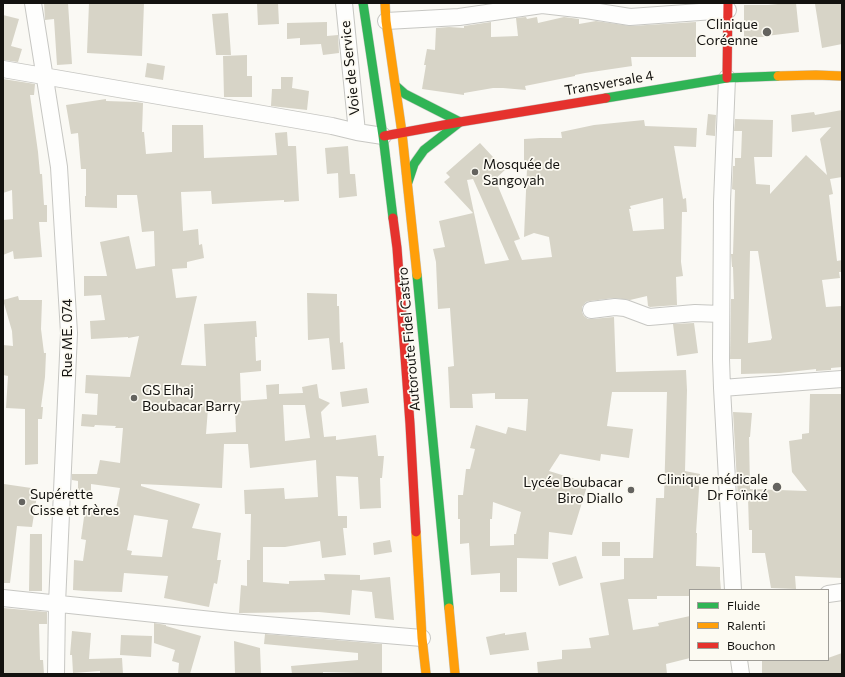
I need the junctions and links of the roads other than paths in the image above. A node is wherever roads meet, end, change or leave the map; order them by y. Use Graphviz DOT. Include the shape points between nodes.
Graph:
graph roads {
  1 [pos="33,3"];
  2 [pos="344,3"];
  3 [pos="363,3"];
  4 [pos="385,3"];
  5 [pos="542,4"];
  6 [pos="728,7"];
  7 [pos="386,21"];
  8 [pos="3,69"];
  9 [pos="842,76"];
  10 [pos="45,77"];
  11 [pos="727,78"];
  12 [pos="396,86"];
  13 [pos="460,122"];
  14 [pos="357,132"];
  15 [pos="402,134"];
  16 [pos="383,136"];
  17 [pos="407,183"];
  18 [pos="591,310"];
  19 [pos="722,314"];
  20 [pos="842,379"];
  21 [pos="722,388"];
  22 [pos="733,589"];
  23 [pos="842,592"];
  24 [pos="829,594"];
  25 [pos="3,598"];
  26 [pos="57,604"];
  27 [pos="422,638"];
  28 [pos="739,661"];
  29 [pos="56,674"];
  30 [pos="426,674"];
  31 [pos="456,674"];
  32 [pos="741,674"];
  1 -- 10 [label="street, Rue ME. 074"];
  2 -- 14 [label="street, Voie de Service"];
  3 -- 16 [label="main road, Autoroute Fidel Castro"];
  4 -- 7 [label="main road, Autoroute Fidel Castro"];
  5 -- 6 [label="street" via="630,17"];
  5 -- 7 [label="street" via="459,16"];
  6 -- 11 [label="main road"];
  7 -- 12 [label="main road, Autoroute Fidel Castro"];
  8 -- 10 [label="street"];
  9 -- 11 [label="main road, Transversale 4"];
  10 -- 14 [label="street"];
  10 -- 26 [label="street, Rue ME. 074" via="59,167 69,333"];
  11 -- 13 [label="main road, Transversale 4"];
  11 -- 19 [label="street" via="722,202"];
  12 -- 13 [label="main road" via="404,94"];
  12 -- 15 [label="main road, Autoroute Fidel Castro"];
  13 -- 15 [label="main road, Transversale 4"];
  13 -- 17 [label="main road" via="424,150 414,164"];
  14 -- 16 [label="street"];
  15 -- 16 [label="main road, Transversale 4"];
  15 -- 17 [label="main road, Autoroute Fidel Castro"];
  16 -- 27 [label="main road, Autoroute Fidel Castro" via="397,248"];
  17 -- 31 [label="main road, Autoroute Fidel Castro"];
  18 -- 19 [label="street" via="625,308 649,317 695,313"];
  19 -- 21 [label="street"];
  20 -- 21 [label="street"];
  21 -- 22 [label="street"];
  23 -- 24 [label="street"];
  25 -- 26 [label="street"];
  26 -- 27 [label="street"];
  26 -- 29 [label="street, Rue ME. 074"];
  27 -- 30 [label="main road, Autoroute Fidel Castro"];
  28 -- 32 [label="street"];
}
